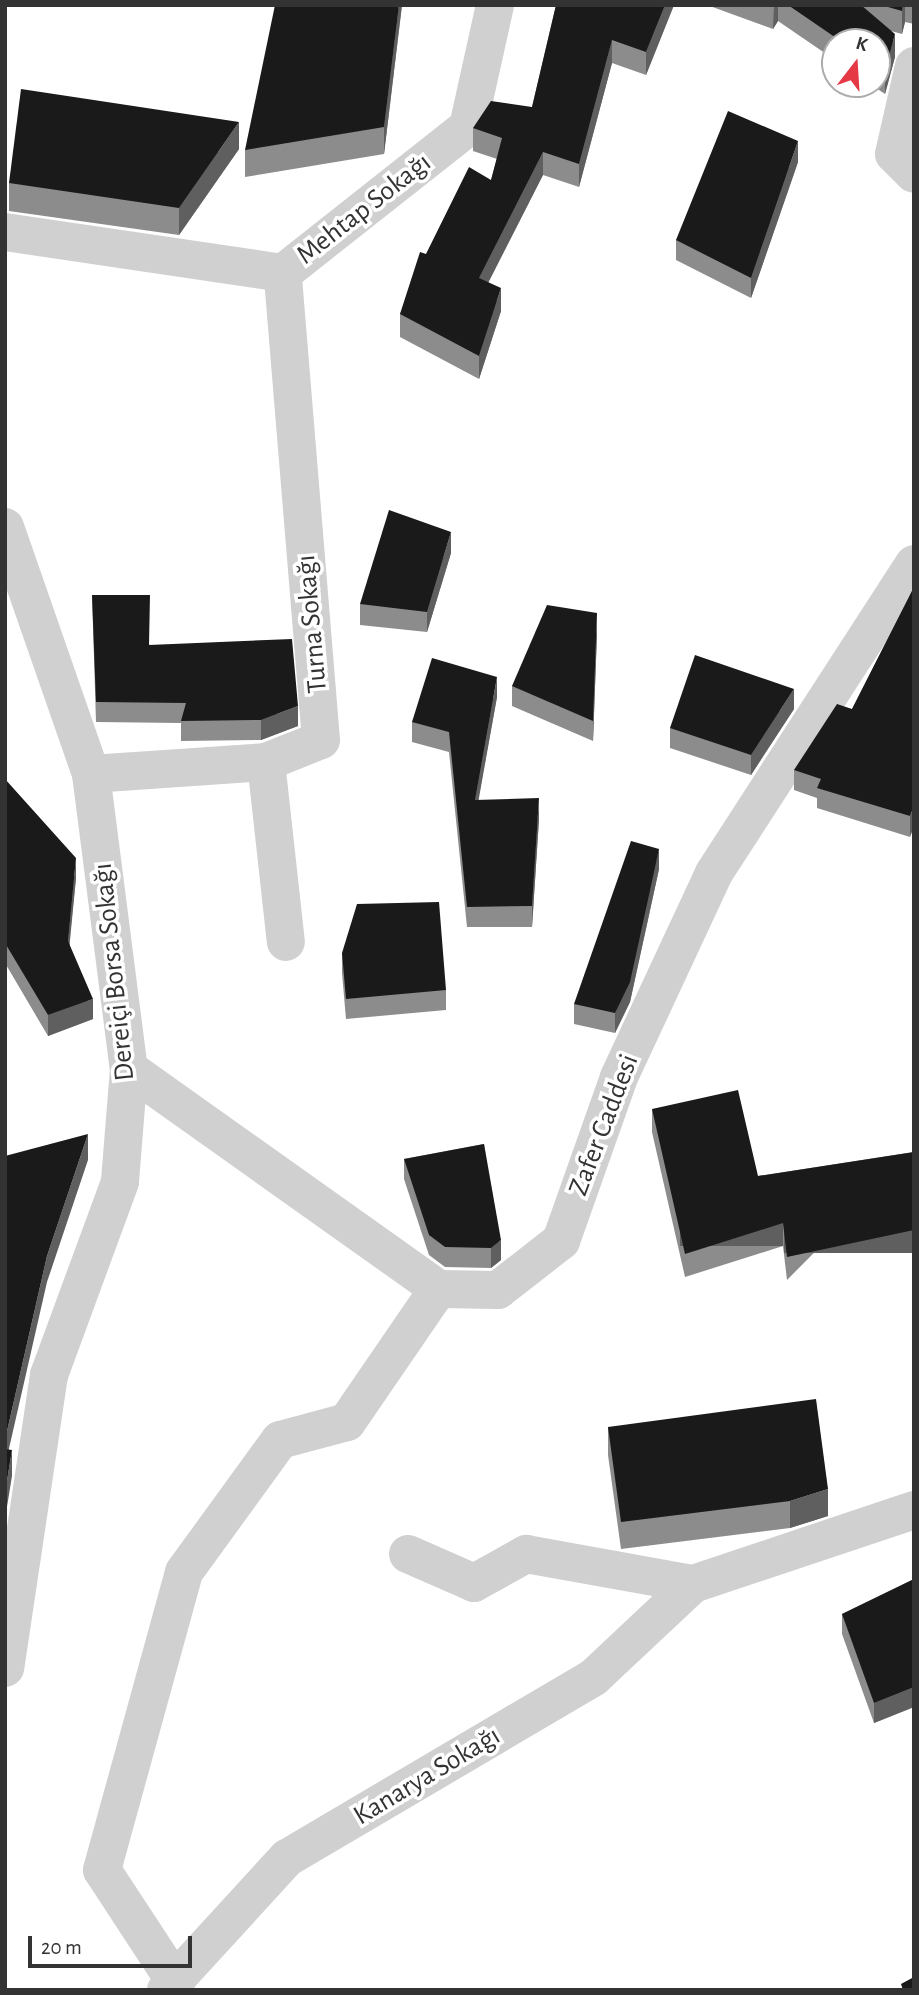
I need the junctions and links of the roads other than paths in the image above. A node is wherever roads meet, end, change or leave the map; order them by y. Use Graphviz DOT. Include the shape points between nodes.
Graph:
graph roads {
  1 [pos="495,5"];
  2 [pos="914,66"];
  3 [pos="904,164"];
  4 [pos="5,232"];
  5 [pos="283,273"];
  6 [pos="5,527"];
  7 [pos="914,564"];
  8 [pos="266,762"];
  9 [pos="90,774"];
  10 [pos="286,942"];
  11 [pos="129,1069"];
  12 [pos="438,1289"];
  13 [pos="914,1510"];
  14 [pos="408,1554"];
  15 [pos="693,1584"];
  16 [pos="5,1668"];
  17 [pos="171,1986"];
  1 -- 5 [label="street, Mehtap Sokağı" via="468,127"];
  2 -- 3 [label="street"];
  4 -- 5 [label="street, Mehtap Sokağı"];
  5 -- 8 [label="street, Turna Sokağı" via="321,740"];
  6 -- 9 [label="street, Dereiçi Borsa Sokağı"];
  7 -- 12 [label="street, Zafer Caddesi" via="715,873 619,1077 561,1241 498,1290"];
  8 -- 9 [label="street, Turna Sokağı"];
  8 -- 10 [label="street"];
  9 -- 11 [label="street, Dereiçi Borsa Sokağı"];
  11 -- 12 [label="street"];
  11 -- 16 [label="street, Dereiçi Borsa Sokağı" via="120,1182 49,1375"];
  12 -- 17 [label="street, Kanarya Sokağı" via="347,1422 280,1440 184,1572 102,1870"];
  13 -- 15 [label="street, Kanarya Sokağı"];
  14 -- 15 [label="street, Kanarya Sokağı" via="474,1583 526,1554"];
  15 -- 17 [label="street, Kanarya Sokağı" via="594,1677 287,1858"];
}
